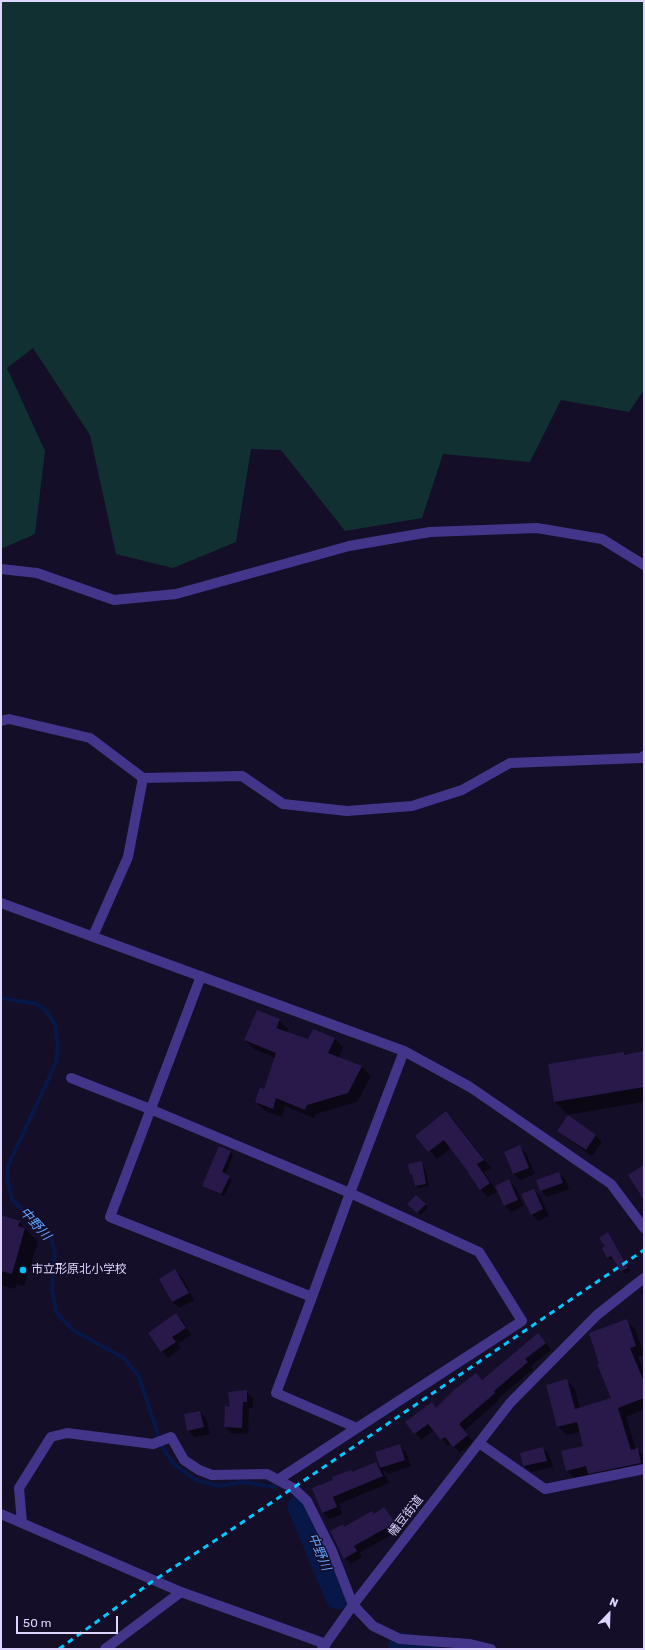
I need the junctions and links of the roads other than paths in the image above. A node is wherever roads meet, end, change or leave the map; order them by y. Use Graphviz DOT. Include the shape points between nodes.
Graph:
graph roads {
  1 [pos="644,565"];
  2 [pos="1,570"];
  3 [pos="1,721"];
  4 [pos="644,756"];
  5 [pos="143,778"];
  6 [pos="1,903"];
  7 [pos="93,936"];
  8 [pos="201,976"];
  9 [pos="404,1051"];
  10 [pos="71,1078"];
  11 [pos="150,1109"];
  12 [pos="350,1193"];
  13 [pos="644,1228"];
  14 [pos="644,1278"];
  15 [pos="312,1297"];
  16 [pos="357,1428"];
  17 [pos="479,1443"];
  18 [pos="644,1469"];
  19 [pos="279,1479"];
  20 [pos="1,1514"];
  21 [pos="22,1523"];
  22 [pos="181,1592"];
  23 [pos="353,1605"];
  24 [pos="324,1646"];
  25 [pos="105,1649"];
  26 [pos="491,1649"];
  1 -- 2 [label="street" via="602,539 537,528 430,532 349,546 176,594 114,600 37,572"];
  3 -- 5 [label="street" via="9,719 90,738"];
  4 -- 5 [label="street" via="510,763 462,790 412,806 347,811 283,804 242,776"];
  5 -- 7 [label="street" via="128,857"];
  6 -- 7 [label="street"];
  7 -- 8 [label="street"];
  8 -- 9 [label="street"];
  8 -- 11 [label="street"];
  9 -- 12 [label="street"];
  9 -- 13 [label="street" via="470,1087 611,1184"];
  10 -- 11 [label="street"];
  11 -- 12 [label="street"];
  11 -- 15 [label="street" via="110,1217"];
  12 -- 15 [label="street"];
  12 -- 16 [label="street" via="479,1252 522,1321"];
  14 -- 17 [label="street, 幡豆街道" via="597,1315 510,1403"];
  15 -- 16 [label="street" via="276,1393"];
  16 -- 19 [label="street"];
  17 -- 18 [label="street" via="545,1489"];
  17 -- 23 [label="street, 幡豆街道"];
  19 -- 21 [label="street" via="267,1474 212,1475 199,1470 184,1460 171,1437 153,1444 67,1433 51,1437 19,1488"];
  19 -- 23 [label="street" via="307,1501 332,1551"];
  20 -- 21 [label="street"];
  21 -- 22 [label="street"];
  22 -- 24 [label="street"];
  22 -- 25 [label="street"];
  23 -- 24 [label="street, 幡豆街道"];
  23 -- 26 [label="street" via="373,1626 400,1639 470,1644"];
}
